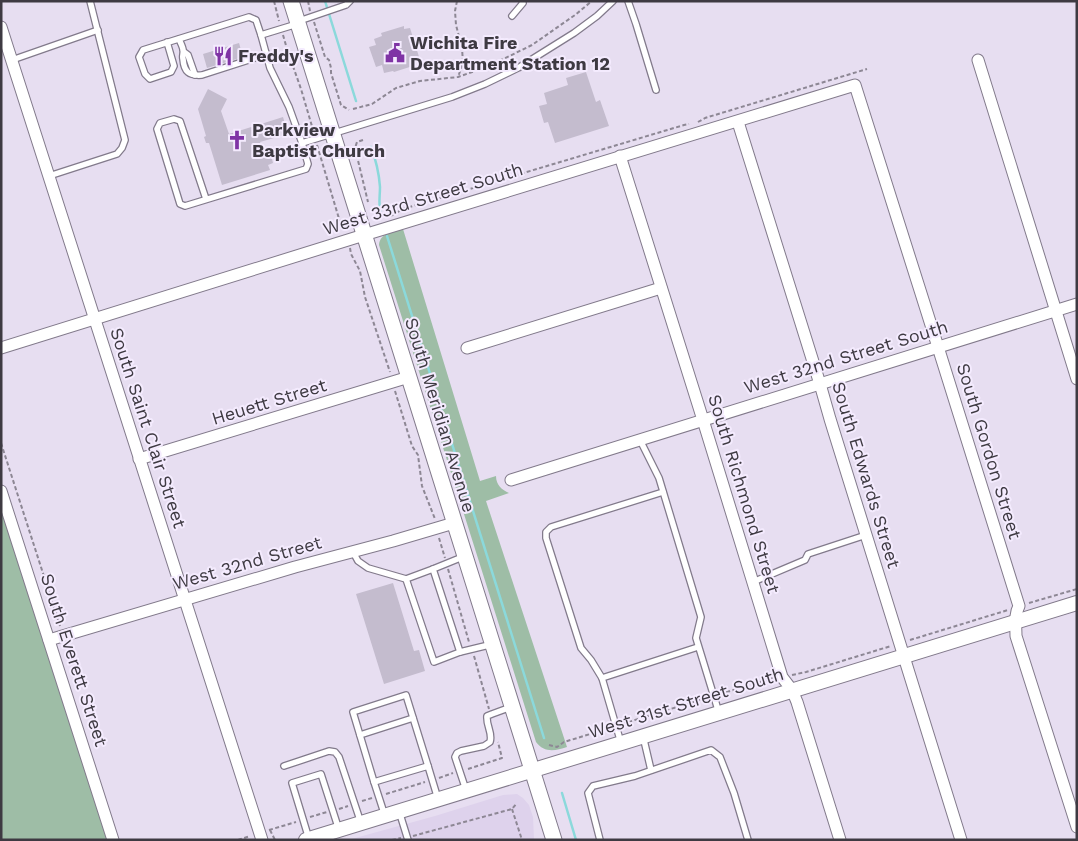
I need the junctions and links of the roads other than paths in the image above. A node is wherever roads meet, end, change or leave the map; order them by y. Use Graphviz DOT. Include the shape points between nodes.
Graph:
graph roads {
  1 [pos="90,1"];
  2 [pos="291,1"];
  3 [pos="350,1"];
  4 [pos="522,1"];
  5 [pos="613,1"];
  6 [pos="628,1"];
  7 [pos="512,16"];
  8 [pos="297,23"];
  9 [pos="1,27"];
  10 [pos="98,30"];
  11 [pos="261,35"];
  12 [pos="179,38"];
  13 [pos="167,42"];
  14 [pos="7,54"];
  15 [pos="267,54"];
  16 [pos="978,60"];
  17 [pos="855,85"];
  18 [pos="656,90"];
  19 [pos="738,122"];
  20 [pos="332,133"];
  21 [pos="302,143"];
  22 [pos="620,156"];
  23 [pos="49,176"];
  24 [pos="206,200"];
  25 [pos="364,235"];
  26 [pos="661,288"];
  27 [pos="1077,304"];
  28 [pos="1055,311"];
  29 [pos="94,319"];
  30 [pos="938,347"];
  31 [pos="1,348"];
  32 [pos="467,348"];
  33 [pos="408,377"];
  34 [pos="1077,379"];
  35 [pos="820,384"];
  36 [pos="703,420"];
  37 [pos="640,440"];
  38 [pos="139,459"];
  39 [pos="511,480"];
  40 [pos="1,491"];
  41 [pos="663,492"];
  42 [pos="454,523"];
  43 [pos="866,535"];
  44 [pos="352,552"];
  45 [pos="465,556"];
  46 [pos="433,569"];
  47 [pos="406,579"];
  48 [pos="753,582"];
  49 [pos="184,600"];
  50 [pos="1077,603"];
  51 [pos="1016,622"];
  52 [pos="49,640"];
  53 [pos="492,644"];
  54 [pos="698,648"];
  55 [pos="902,649"];
  56 [pos="460,652"];
  57 [pos="602,678"];
  58 [pos="792,690"];
  59 [pos="512,707"];
  60 [pos="719,713"];
  61 [pos="413,718"];
  62 [pos="360,735"];
  63 [pos="644,736"];
  64 [pos="621,743"];
  65 [pos="284,766"];
  66 [pos="428,766"];
  67 [pos="532,770"];
  68 [pos="651,770"];
  69 [pos="374,782"];
  70 [pos="466,790"];
  71 [pos="438,799"];
  72 [pos="400,811"];
  73 [pos="385,816"];
  74 [pos="360,823"];
  75 [pos="1077,827"];
  76 [pos="338,830"];
  77 [pos="264,834"];
  78 [pos="408,838"];
  79 [pos="308,839"];
  80 [pos="113,840"];
  81 [pos="554,840"];
  82 [pos="600,840"];
  83 [pos="748,840"];
  84 [pos="840,840"];
  85 [pos="961,840"];
  1 -- 10 [label="lane"];
  2 -- 8 [label="main road, South Meridian Avenue"];
  3 -- 8 [label="lane"];
  4 -- 7 [label="lane"];
  5 -- 20 [label="lane" via="568,37 518,68 484,84 452,97"];
  6 -- 18 [label="lane"];
  8 -- 11 [label="lane"];
  8 -- 20 [label="main road, South Meridian Avenue"];
  9 -- 14 [label="street, South Saint Clair Street"];
  10 -- 14 [label="lane"];
  10 -- 23 [label="lane" via="125,140 117,154"];
  11 -- 12 [label="lane" via="256,20 250,17"];
  11 -- 15 [label="lane"];
  12 -- 13 [label="lane"];
  12 -- 15 [label="lane" via="189,74 202,75"];
  13 -- 13 [label="lane" via="143,50 139,56 150,79 171,72 174,66"];
  14 -- 23 [label="street, South Saint Clair Street"];
  15 -- 21 [label="lane"];
  16 -- 28 [label="street"];
  17 -- 19 [label="street, West 33rd Street South"];
  17 -- 30 [label="street, South Gordon Street"];
  19 -- 22 [label="street, West 33rd Street South"];
  19 -- 35 [label="street, South Edwards Street"];
  20 -- 21 [label="lane"];
  20 -- 25 [label="main road, South Meridian Avenue"];
  21 -- 24 [label="lane" via="308,164 306,169"];
  22 -- 25 [label="street, West 33rd Street South"];
  22 -- 26 [label="street, South Richmond Street"];
  23 -- 29 [label="street, South Saint Clair Street"];
  24 -- 24 [label="lane" via="185,206 180,204 157,129 160,123 174,119 180,122"];
  25 -- 29 [label="street, West 33rd Street South"];
  25 -- 33 [label="main road, South Meridian Avenue"];
  26 -- 32 [label="street"];
  26 -- 36 [label="street, South Richmond Street"];
  27 -- 28 [label="street, West 32nd Street South"];
  28 -- 30 [label="street, West 32nd Street South"];
  28 -- 34 [label="street"];
  29 -- 31 [label="street, West 33rd Street South"];
  29 -- 38 [label="street, South Saint Clair Street"];
  30 -- 35 [label="street, West 32nd Street South"];
  30 -- 51 [label="street, South Gordon Street" via="1019,606"];
  33 -- 38 [label="street, Heuett Street"];
  33 -- 42 [label="main road, South Meridian Avenue"];
  35 -- 36 [label="street, West 32nd Street South"];
  35 -- 43 [label="street, South Edwards Street"];
  36 -- 37 [label="street, West 32nd Street South"];
  36 -- 48 [label="street, South Richmond Street"];
  37 -- 39 [label="street, West 32nd Street South"];
  37 -- 41 [label="lane"];
  38 -- 49 [label="street, South Saint Clair Street"];
  40 -- 52 [label="street, South Everett Street"];
  41 -- 54 [label="lane" via="701,617 696,638"];
  41 -- 57 [label="lane" via="551,527 546,532 581,648"];
  42 -- 44 [label="street, West 32nd Street"];
  42 -- 45 [label="main road, South Meridian Avenue"];
  43 -- 48 [label="lane" via="808,554 804,560"];
  43 -- 55 [label="street, South Edwards Street"];
  44 -- 47 [label="lane" via="368,568"];
  44 -- 49 [label="street, West 32nd Street"];
  45 -- 46 [label="lane"];
  45 -- 53 [label="main road, South Meridian Avenue"];
  46 -- 47 [label="lane"];
  46 -- 56 [label="lane"];
  47 -- 56 [label="lane" via="434,662"];
  48 -- 58 [label="street, South Richmond Street" via="782,677"];
  49 -- 52 [label="street, West 32nd Street"];
  49 -- 77 [label="street, South Saint Clair Street"];
  50 -- 51 [label="street, West 31st Street South"];
  51 -- 55 [label="street, West 31st Street South"];
  51 -- 75 [label="street, South Gordon Street" via="1016,636"];
  52 -- 80 [label="street, South Everett Street"];
  53 -- 56 [label="lane"];
  53 -- 59 [label="main road, South Meridian Avenue"];
  54 -- 57 [label="lane"];
  54 -- 60 [label="lane"];
  55 -- 58 [label="street, West 31st Street South"];
  55 -- 85 [label="street, South Edwards Street"];
  57 -- 64 [label="lane"];
  58 -- 60 [label="street, West 31st Street South"];
  58 -- 84 [label="street, South Richmond Street"];
  59 -- 67 [label="main road, South Meridian Avenue"];
  59 -- 70 [label="lane" via="487,716 492,737 490,742 457,753 455,757"];
  60 -- 63 [label="street, West 31st Street South"];
  61 -- 62 [label="lane"];
  61 -- 62 [label="lane" via="406,695 371,706 353,712"];
  61 -- 66 [label="lane"];
  62 -- 69 [label="lane"];
  63 -- 64 [label="street, West 31st Street South"];
  63 -- 68 [label="lane"];
  64 -- 67 [label="street, West 31st Street South"];
  65 -- 74 [label="lane" via="329,751 335,752 340,757"];
  66 -- 69 [label="lane"];
  66 -- 71 [label="lane"];
  67 -- 70 [label="street, West 31st Street South"];
  67 -- 81 [label="main road, South Meridian Avenue"];
  68 -- 82 [label="lane" via="593,786 588,793"];
  68 -- 83 [label="lane" via="711,750 720,757"];
  69 -- 73 [label="lane"];
  70 -- 71 [label="street, West 31st Street South"];
  71 -- 72 [label="street, West 31st Street South"];
  72 -- 73 [label="street, West 31st Street South"];
  72 -- 78 [label="lane"];
  73 -- 74 [label="street, West 31st Street South"];
  74 -- 76 [label="street, West 31st Street South"];
  76 -- 79 [label="street, West 31st Street South"];
  76 -- 79 [label="lane" via="321,774 300,780 292,783"];
}
